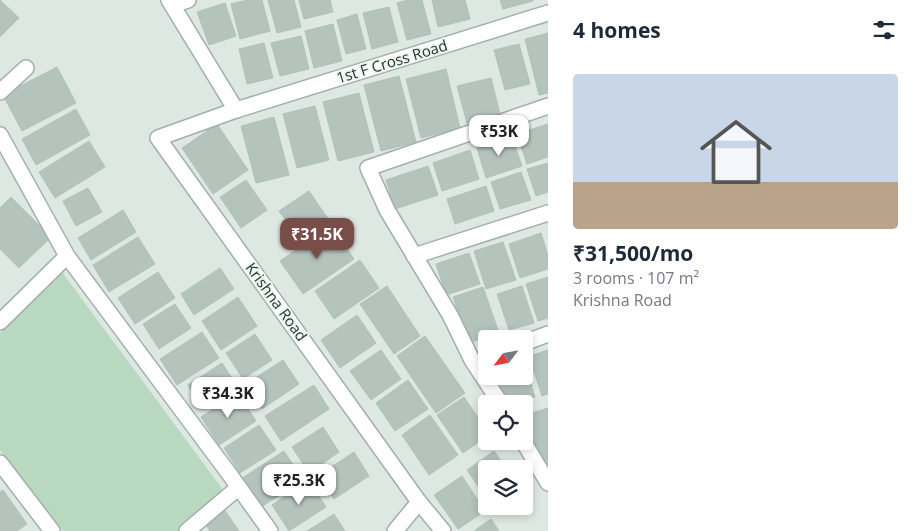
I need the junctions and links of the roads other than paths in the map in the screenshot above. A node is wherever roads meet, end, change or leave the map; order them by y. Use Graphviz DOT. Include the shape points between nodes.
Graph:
graph roads {
  1 [pos="188,0"];
  2 [pos="170,2"];
  3 [pos="548,13"];
  4 [pos="26,68"];
  5 [pos="0,92"];
  6 [pos="548,106"];
  7 [pos="236,110"];
  8 [pos="0,135"];
  9 [pos="548,213"];
  10 [pos="67,256"];
  11 [pos="414,256"];
  12 [pos="0,322"];
  13 [pos="548,334"];
  14 [pos="533,340"];
  15 [pos="478,357"];
  16 [pos="528,450"];
  17 [pos="0,463"];
  18 [pos="548,483"];
  19 [pos="239,487"];
  20 [pos="419,502"];
  21 [pos="52,531"];
  22 [pos="187,531"];
  23 [pos="270,531"];
  24 [pos="396,531"];
  25 [pos="443,531"];
  1 -- 2 [label="street"];
  2 -- 7 [label="street"];
  3 -- 7 [label="street, 1st F Cross Road"];
  4 -- 5 [label="street"];
  6 -- 11 [label="street" via="368,168"];
  7 -- 20 [label="street, Krishna Road" via="158,138"];
  8 -- 10 [label="street"];
  9 -- 11 [label="street"];
  10 -- 12 [label="street"];
  10 -- 19 [label="street"];
  11 -- 15 [label="street"];
  13 -- 14 [label="street"];
  16 -- 18 [label="street"];
  17 -- 21 [label="street"];
  19 -- 22 [label="street"];
  19 -- 23 [label="street"];
  20 -- 24 [label="street"];
  20 -- 25 [label="street, Krishna Road"];
}
